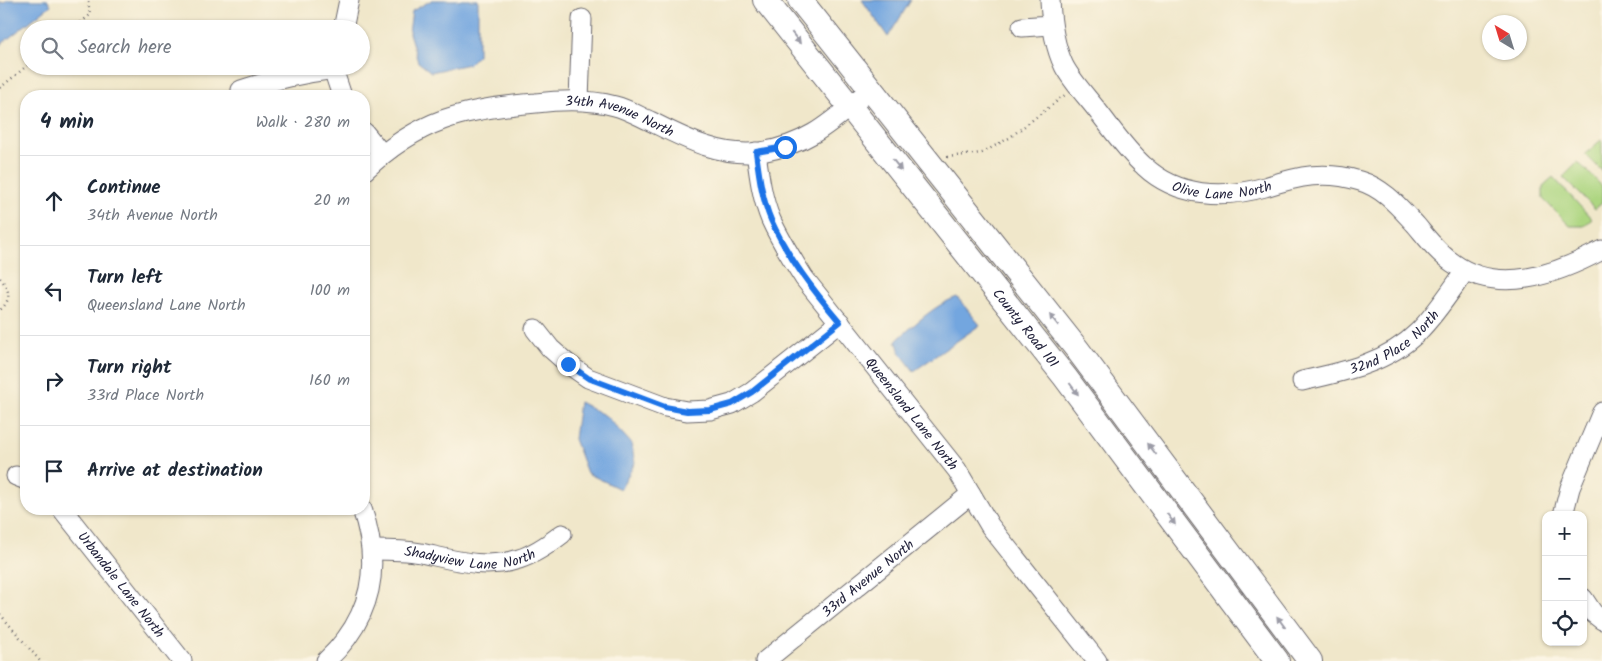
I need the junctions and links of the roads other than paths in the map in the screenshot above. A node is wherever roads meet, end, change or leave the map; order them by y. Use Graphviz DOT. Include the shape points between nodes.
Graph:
graph roads {
  1 [pos="349,0"];
  2 [pos="765,0"];
  3 [pos="800,0"];
  4 [pos="1050,0"];
  5 [pos="582,19"];
  6 [pos="345,20"];
  7 [pos="1051,25"];
  8 [pos="1022,27"];
  9 [pos="295,75"];
  10 [pos="337,75"];
  11 [pos="871,89"];
  12 [pos="241,90"];
  13 [pos="340,90"];
  14 [pos="578,100"];
  15 [pos="850,106"];
  16 [pos="370,139"];
  17 [pos="756,152"];
  18 [pos="382,154"];
  19 [pos="370,165"];
  20 [pos="1602,250"];
  21 [pos="1465,271"];
  22 [pos="840,322"];
  23 [pos="535,329"];
  24 [pos="1302,381"];
  25 [pos="1602,412"];
  26 [pos="971,494"];
  27 [pos="1564,511"];
  28 [pos="67,515"];
  29 [pos="364,515"];
  30 [pos="562,534"];
  31 [pos="372,550"];
  32 [pos="1585,601"];
  33 [pos="1602,620"];
  34 [pos="775,658"];
  35 [pos="182,661"];
  36 [pos="326,661"];
  37 [pos="1097,661"];
  38 [pos="1277,661"];
  39 [pos="1310,661"];
  1 -- 6 [label="street"];
  2 -- 15 [label="main road, County Road 101, one-way"];
  3 -- 11 [label="main road, County Road 101"];
  4 -- 7 [label="street, Olive Lane North"];
  5 -- 14 [label="street"];
  7 -- 8 [label="street"];
  7 -- 21 [label="street, Olive Lane North" via="1064,66 1129,151 1162,180 1205,194 1228,195 1319,174 1356,180 1384,193 1435,248"];
  9 -- 12 [label="street"];
  10 -- 13 [label="street"];
  11 -- 15 [label="street, 34th Avenue North"];
  39 -- 11 [label="main road, County Road 101, one-way" via="1077,349"];
  14 -- 17 [label="street, 34th Avenue North" via="615,106 708,147"];
  14 -- 18 [label="street, 34th Avenue North" via="468,111 436,121"];
  15 -- 17 [label="street, 34th Avenue North" via="810,137 785,147"];
  15 -- 38 [label="main road, County Road 101, one-way" via="1065,377"];
  16 -- 18 [label="street"];
  17 -- 22 [label="street, Queensland Lane North" via="761,186 771,218 786,249 804,278"];
  18 -- 19 [label="street, 34th Avenue North"];
  20 -- 21 [label="street, Olive Lane North" via="1532,278 1511,281"];
  21 -- 24 [label="street, 32nd Place North" via="1435,313 1394,351 1368,363"];
  22 -- 23 [label="street" via="752,392 732,404 710,410 687,411 665,407 588,378 550,348"];
  22 -- 26 [label="street, Queensland Lane North" via="957,470"];
  25 -- 27 [label="street" via="1570,488"];
  26 -- 34 [label="street, 33rd Avenue North"];
  26 -- 37 [label="street, Queensland Lane North" via="990,526"];
  28 -- 35 [label="street, Urbandale Lane North"];
  29 -- 31 [label="street"];
  30 -- 31 [label="street, Shadyview Lane North" via="542,550 518,560 494,564 469,564 421,553"];
  31 -- 36 [label="street" via="372,580 366,604 341,648"];
  32 -- 33 [label="street"];
}
